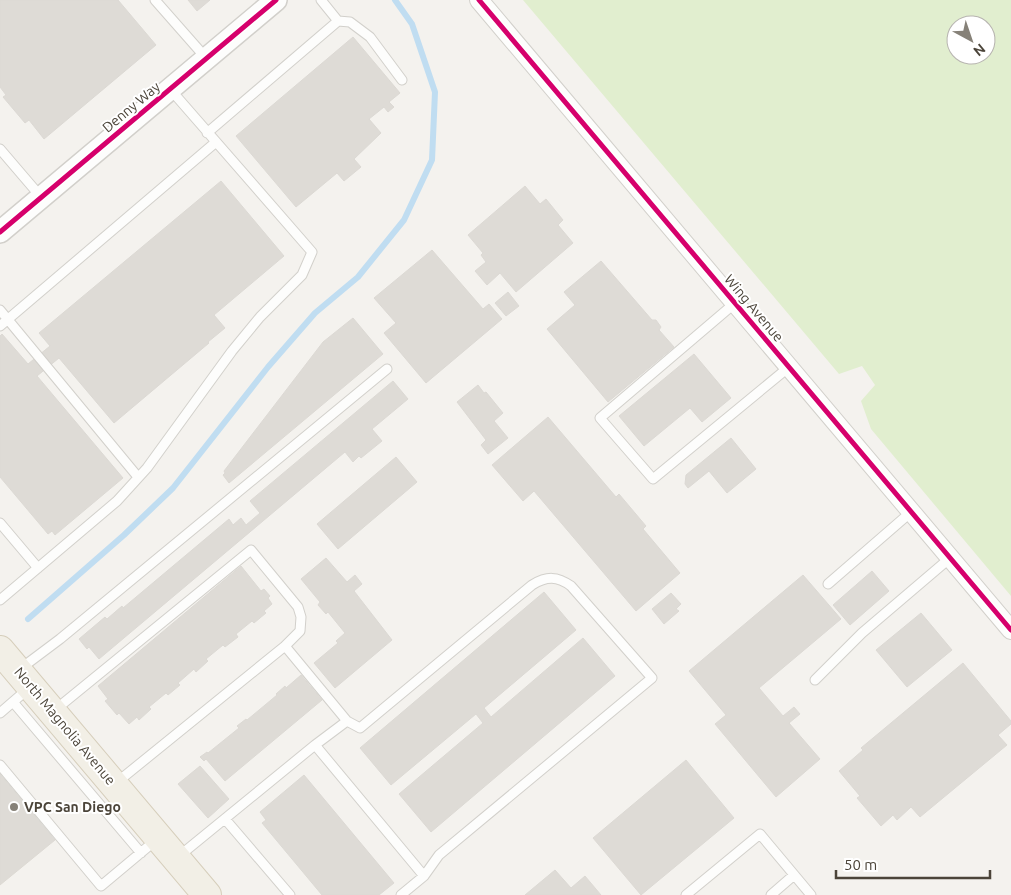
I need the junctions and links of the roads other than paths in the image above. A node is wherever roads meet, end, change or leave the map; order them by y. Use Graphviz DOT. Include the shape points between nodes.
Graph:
graph roads {
  1 [pos="155,0"];
  2 [pos="276,0"];
  3 [pos="321,0"];
  4 [pos="479,0"];
  5 [pos="338,21"];
  6 [pos="206,58"];
  7 [pos="402,80"];
  8 [pos="170,89"];
  9 [pos="207,133"];
  10 [pos="216,142"];
  11 [pos="2,155"];
  12 [pos="41,197"];
  13 [pos="0,232"];
  14 [pos="735,303"];
  15 [pos="0,310"];
  16 [pos="8,320"];
  17 [pos="0,326"];
  18 [pos="789,366"];
  19 [pos="387,369"];
  20 [pos="138,477"];
  21 [pos="911,512"];
  22 [pos="0,523"];
  23 [pos="950,558"];
  24 [pos="38,568"];
  25 [pos="828,584"];
  26 [pos="0,600"];
  27 [pos="1011,630"];
  28 [pos="284,646"];
  29 [pos="0,650"];
  30 [pos="815,680"];
  31 [pos="21,686"];
  32 [pos="53,712"];
  33 [pos="0,713"];
  34 [pos="347,721"];
  35 [pos="316,745"];
  36 [pos="0,765"];
  37 [pos="114,784"];
  38 [pos="225,819"];
  39 [pos="158,850"];
  40 [pos="794,875"];
  41 [pos="424,876"];
  42 [pos="198,890"];
  43 [pos="290,895"];
  44 [pos="401,895"];
  45 [pos="686,895"];
  46 [pos="770,895"];
  47 [pos="811,895"];
  1 -- 6 [label="lane"];
  2 -- 6 [label="street, Denny Way"];
  3 -- 5 [label="lane"];
  4 -- 14 [label="street, Wing Avenue"];
  5 -- 7 [label="lane" via="350,22 370,37"];
  5 -- 9 [label="lane"];
  6 -- 8 [label="street, Denny Way"];
  8 -- 9 [label="lane"];
  8 -- 12 [label="street, Denny Way"];
  9 -- 10 [label="lane"];
  10 -- 16 [label="lane"];
  10 -- 20 [label="lane" via="312,252 302,275 260,317"];
  11 -- 12 [label="lane"];
  12 -- 13 [label="street, Denny Way"];
  14 -- 18 [label="street, Wing Avenue"];
  14 -- 18 [label="lane" via="600,418 653,479"];
  15 -- 16 [label="lane"];
  16 -- 17 [label="lane"];
  16 -- 20 [label="lane"];
  18 -- 21 [label="street, Wing Avenue"];
  19 -- 31 [label="lane" via="68,632"];
  20 -- 24 [label="lane" via="117,501"];
  21 -- 23 [label="street, Wing Avenue"];
  21 -- 25 [label="lane"];
  22 -- 24 [label="lane"];
  23 -- 27 [label="street, Wing Avenue"];
  23 -- 30 [label="lane" via="862,633"];
  24 -- 26 [label="lane"];
  28 -- 32 [label="lane" via="300,631 298,607 250,550"];
  28 -- 34 [label="lane"];
  28 -- 37 [label="lane"];
  29 -- 31 [label="main road, North Magnolia Avenue"];
  31 -- 32 [label="main road, North Magnolia Avenue"];
  31 -- 33 [label="lane"];
  31 -- 39 [label="lane"];
  32 -- 37 [label="main road, North Magnolia Avenue"];
  34 -- 35 [label="lane"];
  34 -- 41 [label="lane" via="360,728 532,585 548,577 555,577 571,586 652,678 439,855"];
  35 -- 38 [label="lane"];
  35 -- 41 [label="lane"];
  36 -- 39 [label="lane" via="101,886"];
  37 -- 39 [label="main road, North Magnolia Avenue"];
  38 -- 39 [label="lane"];
  38 -- 43 [label="lane"];
  39 -- 42 [label="main road, North Magnolia Avenue"];
  40 -- 45 [label="lane" via="760,834"];
  40 -- 46 [label="lane"];
  40 -- 47 [label="lane"];
  41 -- 44 [label="lane"];
}
